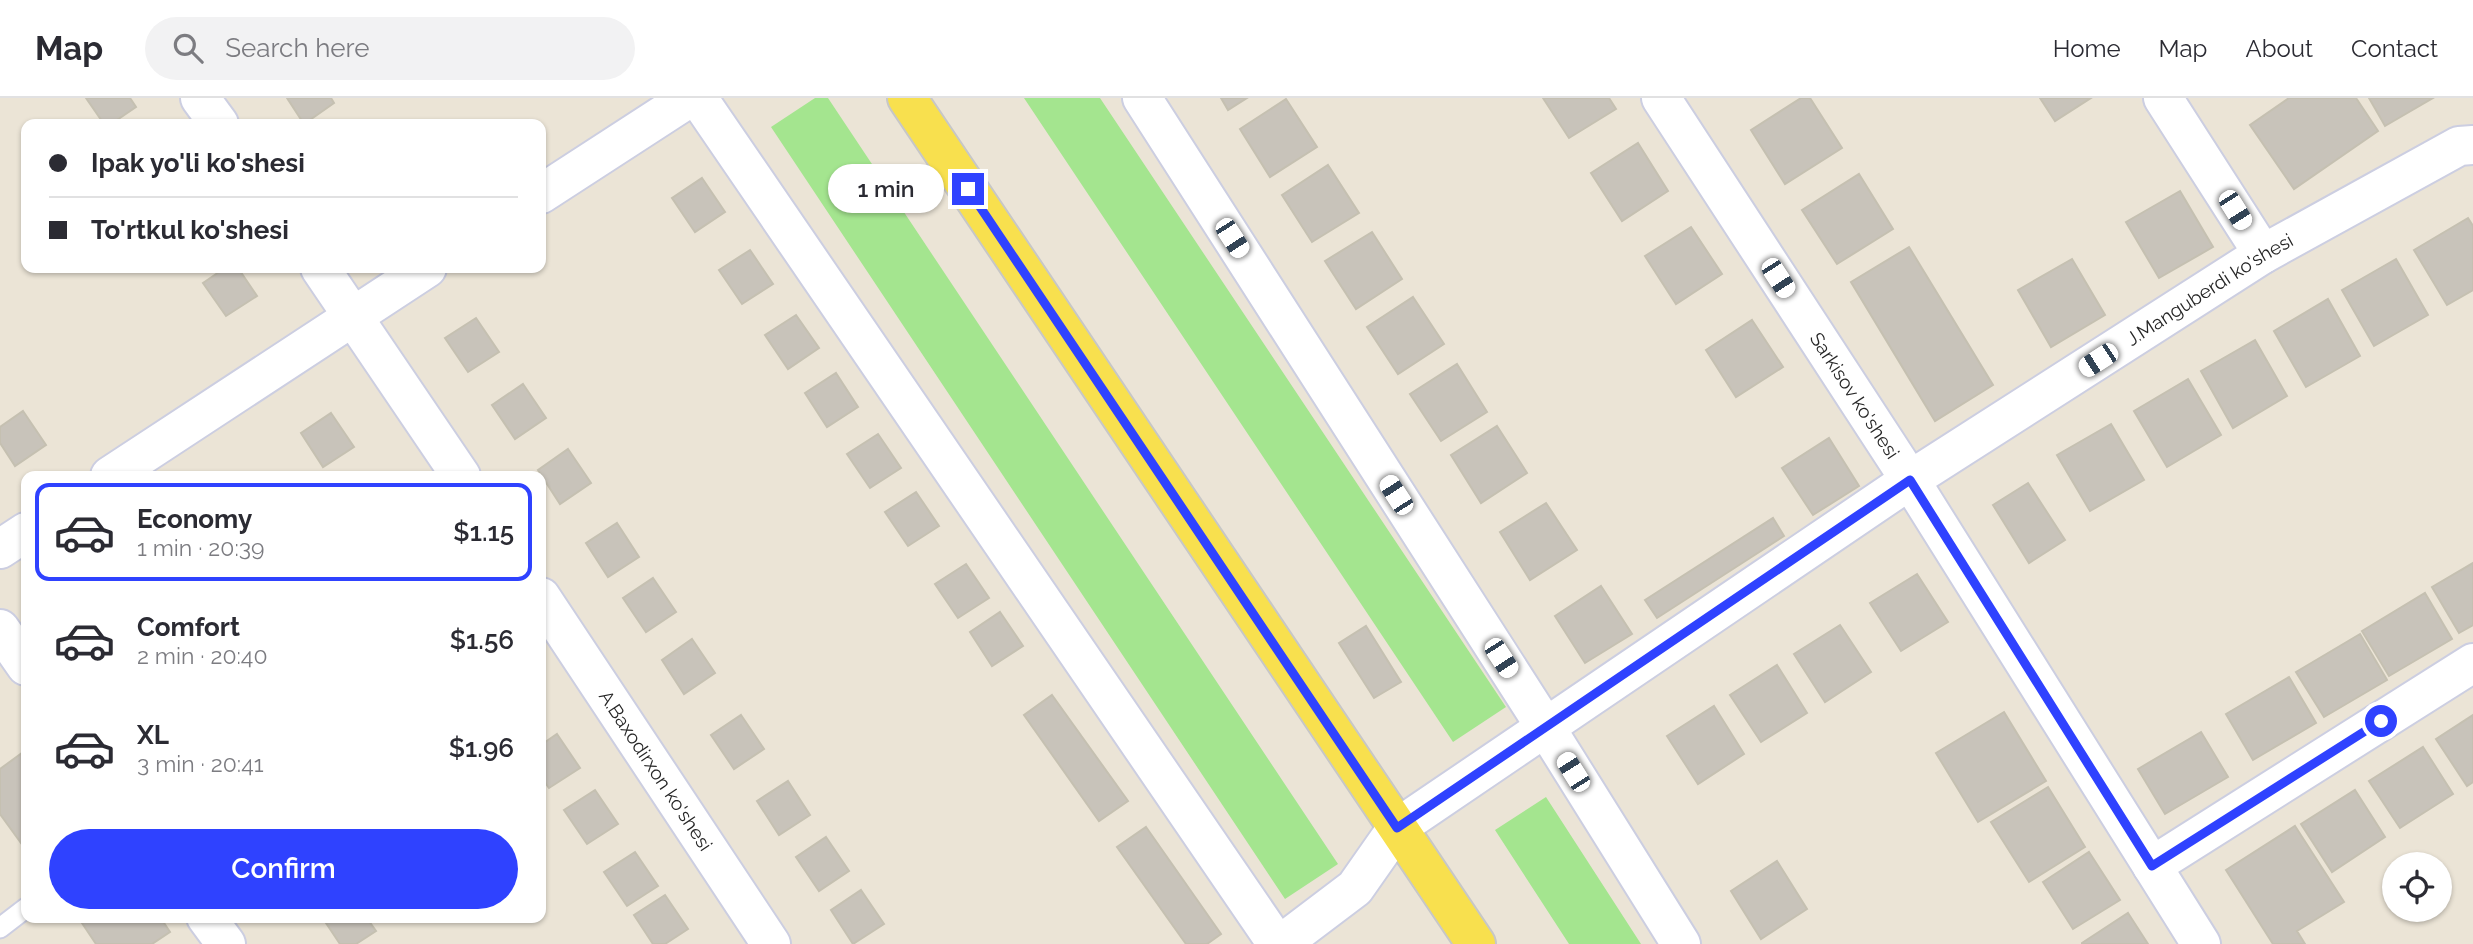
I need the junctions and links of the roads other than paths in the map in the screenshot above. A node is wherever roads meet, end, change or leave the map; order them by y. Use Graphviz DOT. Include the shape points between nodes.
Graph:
graph roads {
  1 [pos="200,98"];
  2 [pos="690,98"];
  3 [pos="698,98"];
  4 [pos="907,98"];
  5 [pos="1142,98"];
  6 [pos="1661,98"];
  7 [pos="2164,98"];
  8 [pos="215,119"];
  9 [pos="2473,145"];
  10 [pos="546,191"];
  11 [pos="2263,254"];
  12 [pos="324,273"];
  13 [pos="419,273"];
  14 [pos="354,315"];
  15 [pos="118,471"];
  16 [pos="458,471"];
  17 [pos="1910,480"];
  18 [pos="21,535"];
  19 [pos="0,549"];
  20 [pos="546,605"];
  21 [pos="0,629"];
  22 [pos="21,659"];
  23 [pos="2473,663"];
  24 [pos="1546,728"];
  25 [pos="1397,828"];
  26 [pos="2152,866"];
  27 [pos="21,912"];
  28 [pos="210,923"];
  29 [pos="0,928"];
  30 [pos="226,944"];
  31 [pos="771,944"];
  32 [pos="1279,944"];
  33 [pos="1476,944"];
  34 [pos="1681,944"];
  35 [pos="2201,944"];
  1 -- 8 [label="street"];
  2 -- 10 [label="street"];
  3 -- 32 [label="street"];
  4 -- 25 [label="main road"];
  5 -- 24 [label="street"];
  6 -- 17 [label="street, Sarkisov ko'shesi"];
  7 -- 11 [label="street"];
  9 -- 11 [label="street, J.Manguberdi ko'shesi" via="2459,146"];
  11 -- 17 [label="street, J.Manguberdi ko'shesi"];
  12 -- 14 [label="street"];
  13 -- 14 [label="street"];
  14 -- 15 [label="street"];
  14 -- 16 [label="street"];
  17 -- 24 [label="street, J.Manguberdi ko'shesi"];
  17 -- 26 [label="street, Sarkisov ko'shesi"];
  18 -- 19 [label="street"];
  20 -- 31 [label="street, A.Baxodirxon ko'shesi"];
  21 -- 22 [label="street"];
  23 -- 26 [label="street"];
  24 -- 25 [label="street, J.Manguberdi ko'shesi"];
  24 -- 34 [label="street"];
  25 -- 32 [label="street" via="1355,888"];
  25 -- 33 [label="main road"];
  26 -- 35 [label="street, Sarkisov ko'shesi"];
  27 -- 29 [label="lane"];
  28 -- 30 [label="street"];
}
